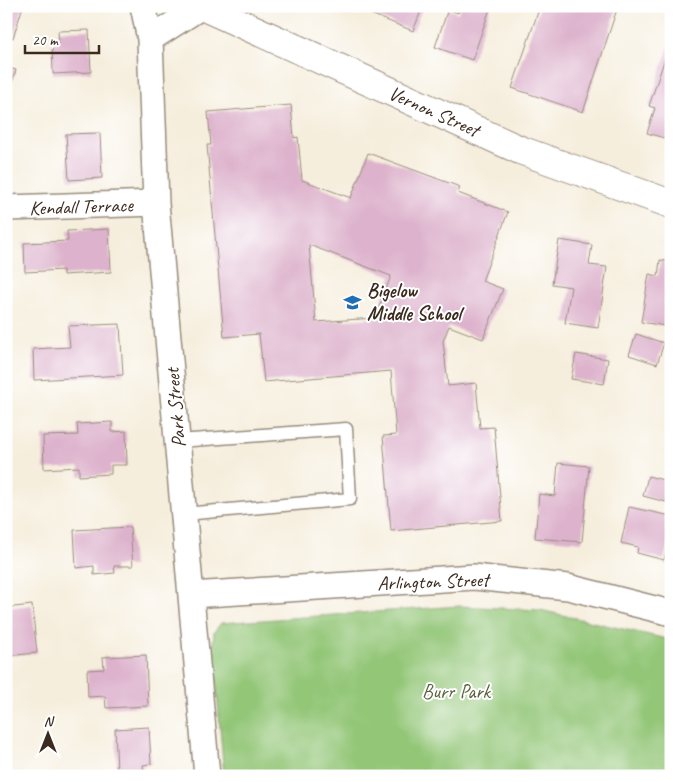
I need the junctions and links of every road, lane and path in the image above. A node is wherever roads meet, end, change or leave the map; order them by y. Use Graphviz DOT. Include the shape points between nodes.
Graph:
graph roads {
  1 [pos="143,6"];
  2 [pos="202,6"];
  3 [pos="150,39"];
  4 [pos="156,203"];
  5 [pos="671,204"];
  6 [pos="6,208"];
  7 [pos="178,441"];
  8 [pos="184,514"];
  9 [pos="191,595"];
  10 [pos="671,614"];
  11 [pos="207,776"];
  1 -- 3 [label="street, Park Street"];
  2 -- 3 [label="street"];
  2 -- 5 [label="street, Vernon Street" via="520,150"];
  3 -- 4 [label="street, Park Street"];
  4 -- 6 [label="street, Kendall Terrace"];
  4 -- 7 [label="street, Park Street"];
  7 -- 8 [label="street, Park Street"];
  7 -- 8 [label="lane" via="346,429 350,499"];
  8 -- 9 [label="street, Park Street"];
  9 -- 10 [label="street, Arlington Street" via="474,577 568,587"];
  9 -- 11 [label="street, Park Street"];
}
